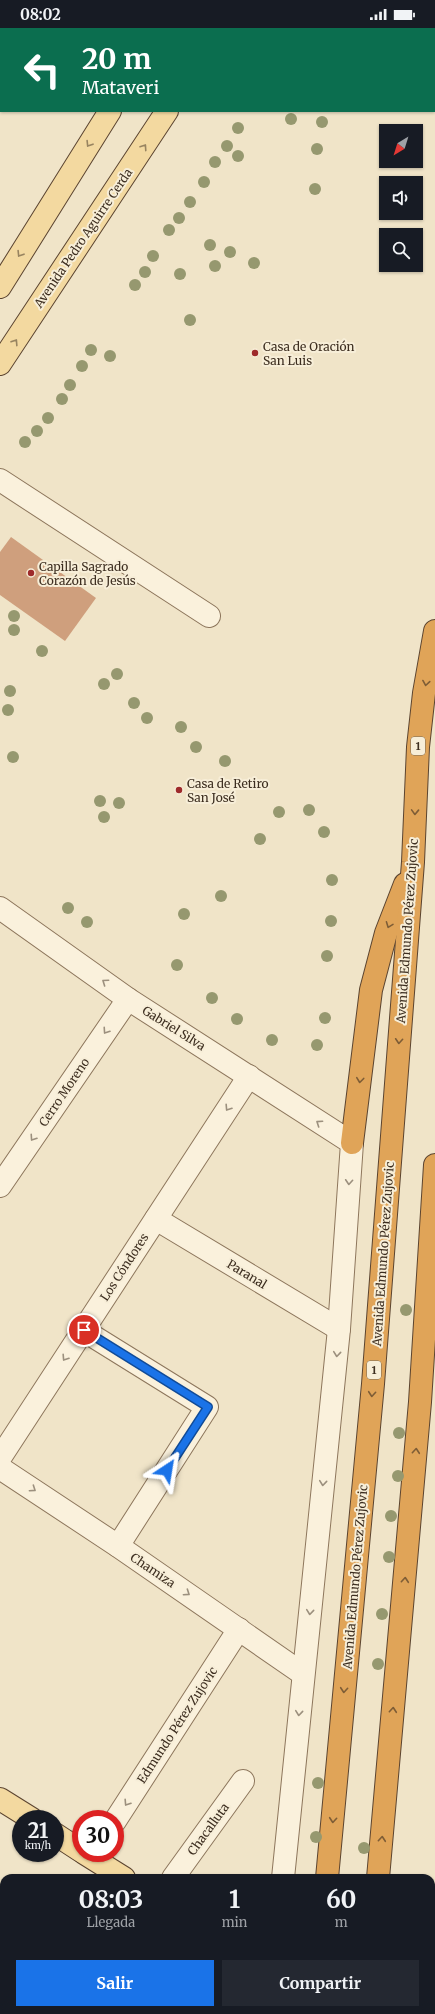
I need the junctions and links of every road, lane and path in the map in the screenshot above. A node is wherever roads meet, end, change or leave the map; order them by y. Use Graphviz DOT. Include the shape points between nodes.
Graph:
graph roads {
  1 [pos="109,112"];
  2 [pos="166,112"];
  3 [pos="0,287"];
  4 [pos="0,364"];
  5 [pos="0,480"];
  6 [pos="209,616"];
  7 [pos="435,631"];
  8 [pos="413,862"];
  9 [pos="0,908"];
  10 [pos="128,999"];
  11 [pos="249,1076"];
  12 [pos="352,1143"];
  13 [pos="435,1165"];
  14 [pos="0,1186"];
  15 [pos="156,1219"];
  16 [pos="339,1329"];
  17 [pos="84,1330"];
  18 [pos="0,1458"];
  19 [pos="0,1468"];
  20 [pos="118,1546"];
  21 [pos="239,1629"];
  22 [pos="303,1674"];
  23 [pos="243,1781"];
  24 [pos="0,1798"];
  25 [pos="18,1810"];
  26 [pos="122,1810"];
  27 [pos="100,1862"];
  28 [pos="118,1874"];
  29 [pos="176,1874"];
  30 [pos="283,1874"];
  31 [pos="327,1874"];
  32 [pos="378,1874"];
  1 -- 3 [label="main road, one-way"];
  4 -- 2 [label="main road, Avenida Pedro Aguirre Cerda, one-way"];
  5 -- 6 [label="street"];
  7 -- 8 [label="highway, Avenida Edmundo Pérez Zujovic / 1, one-way" via="418,747"];
  8 -- 12 [label="highway, one-way" via="386,932 371,990"];
  8 -- 31 [label="highway, Avenida Edmundo Pérez Zujovic / 1, one-way" via="373,1384"];
  10 -- 9 [label="street, Gabriel Silva, one-way"];
  10 -- 11 [label="street, Gabriel Silva"];
  10 -- 14 [label="street, Cerro Moreno, one-way"];
  12 -- 11 [label="street, Gabriel Silva, one-way"];
  11 -- 15 [label="street, Los Cóndores, one-way"];
  12 -- 16 [label="street, one-way"];
  32 -- 13 [label="highway, one-way" via="420,1410"];
  15 -- 16 [label="street, Paranal"];
  15 -- 17 [label="street, Los Cóndores"];
  16 -- 22 [label="street, one-way"];
  17 -- 18 [label="street, Los Cóndores, one-way"];
  17 -- 20 [label="street" via="208,1407"];
  19 -- 20 [label="street, Chamiza, one-way"];
  20 -- 21 [label="street, Chamiza, one-way"];
  21 -- 22 [label="street, Chamiza"];
  21 -- 26 [label="street, Edmundo Pérez Zujovic, one-way"];
  22 -- 30 [label="street, one-way"];
  23 -- 29 [label="street, Chacalluta"];
  24 -- 25 [label="main road"];
  27 -- 28 [label="main road"];
}
